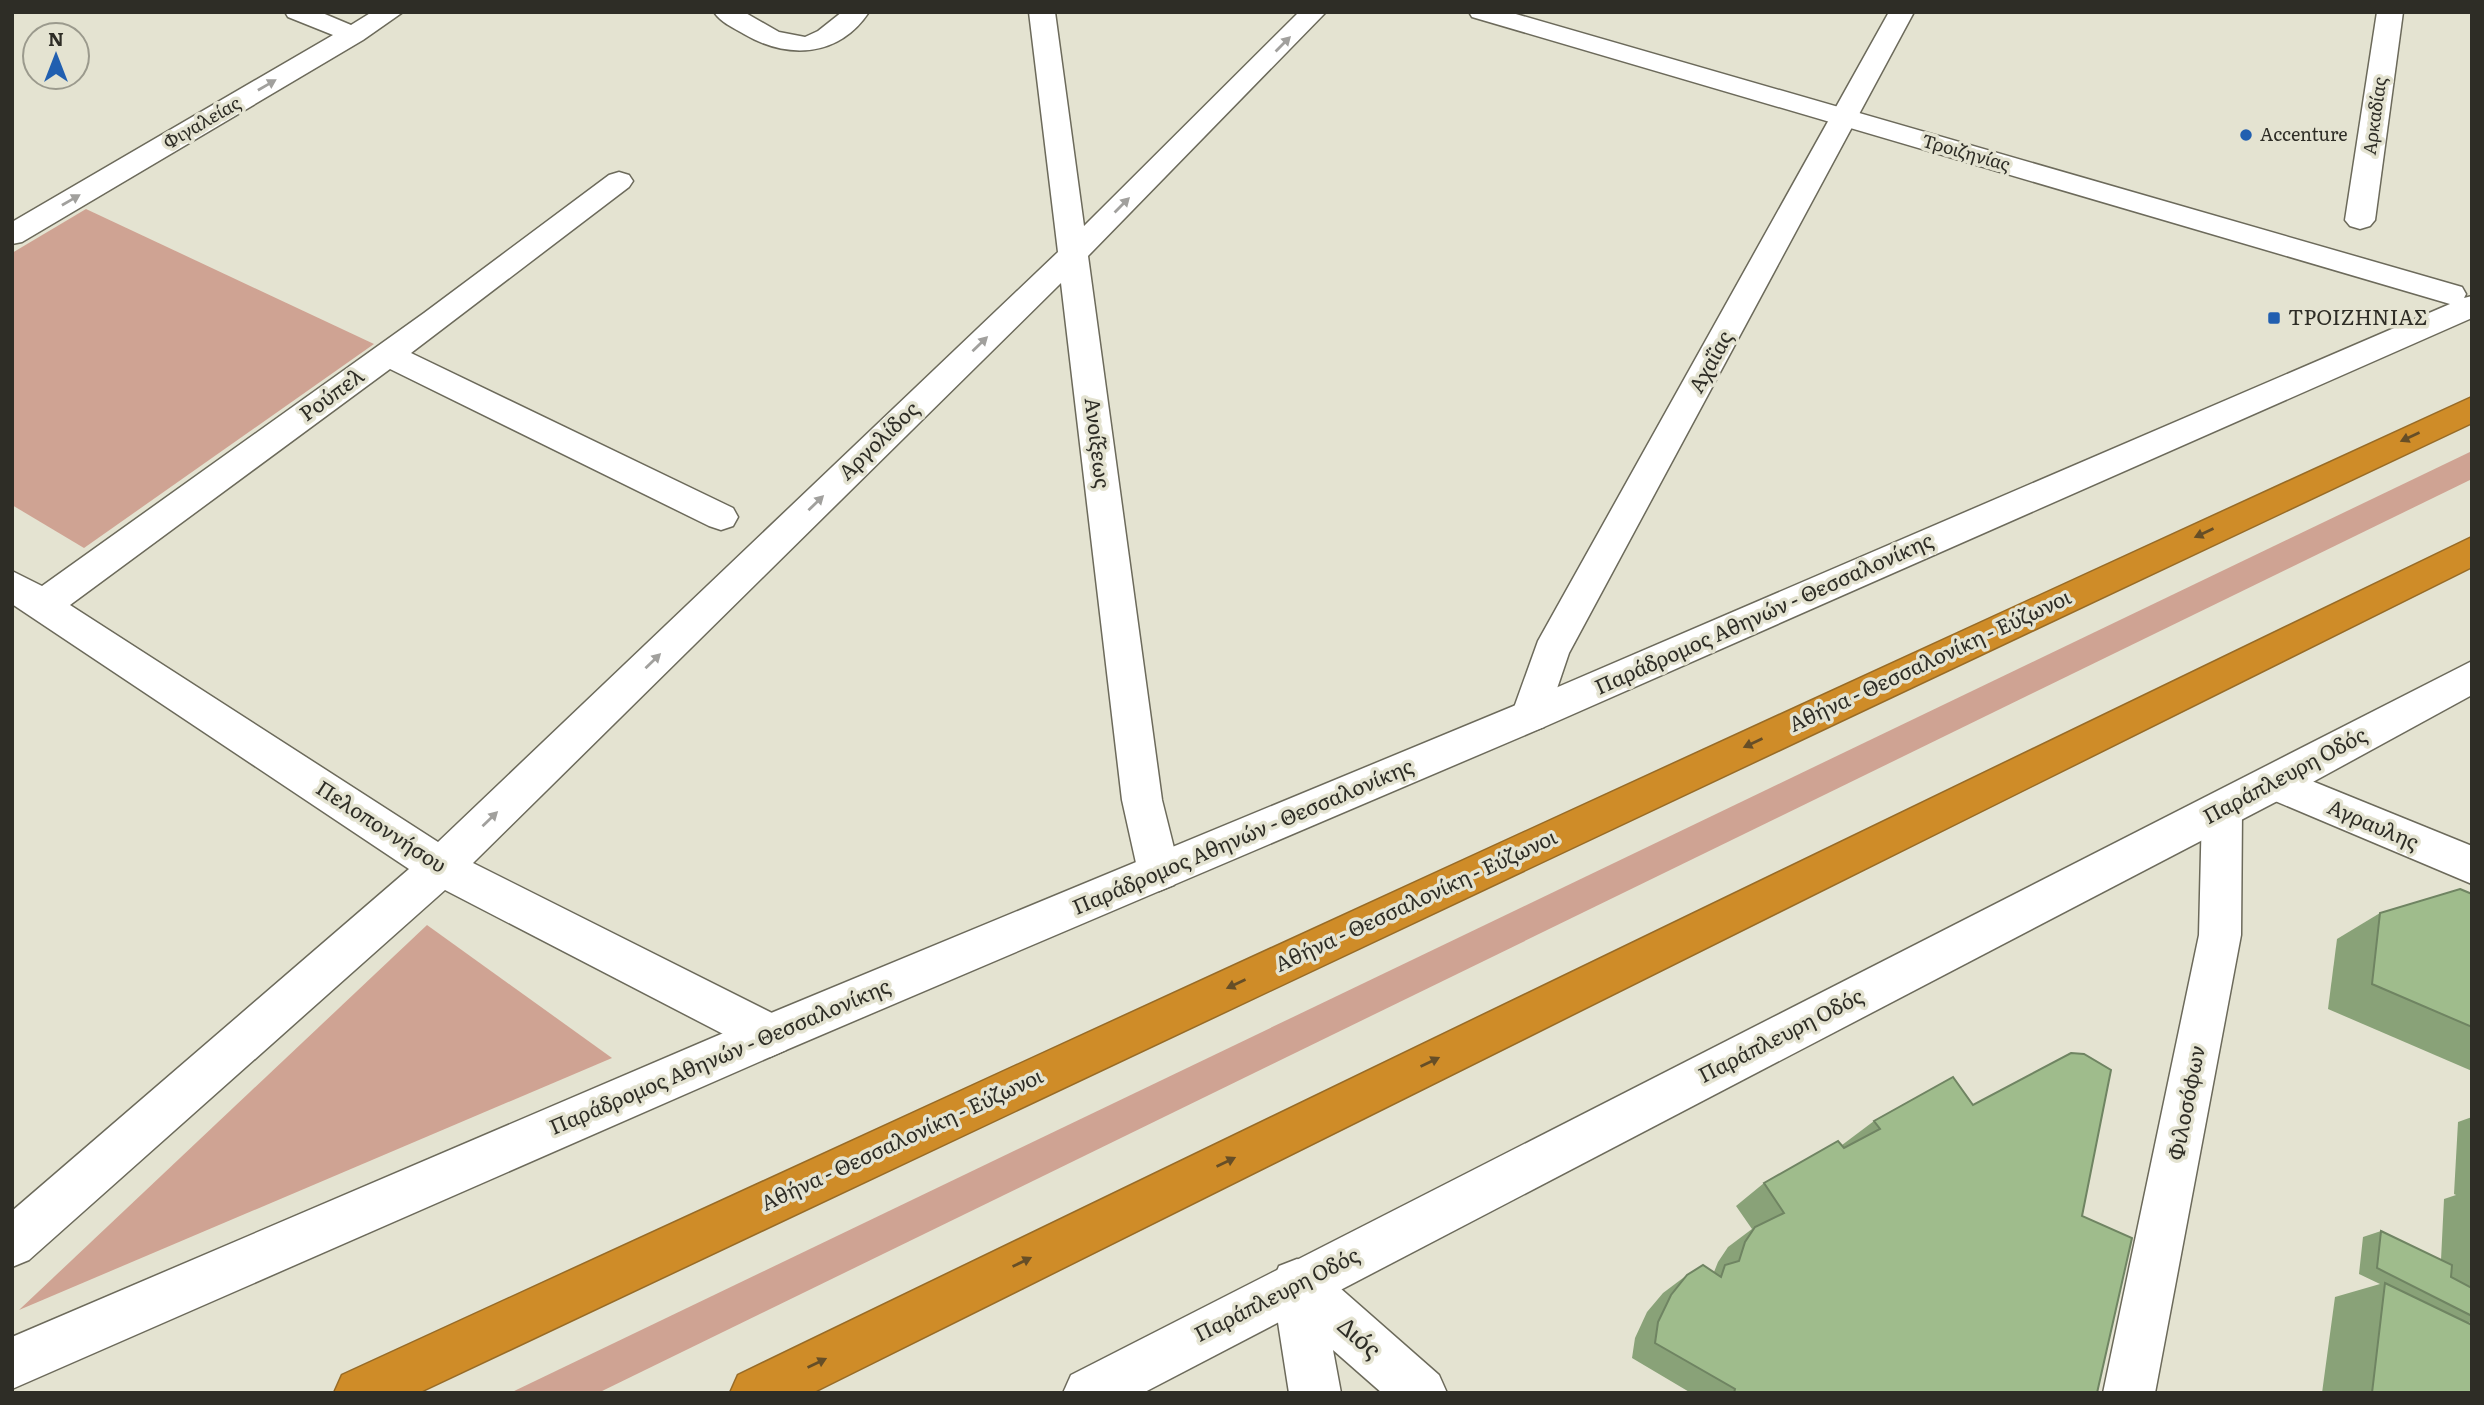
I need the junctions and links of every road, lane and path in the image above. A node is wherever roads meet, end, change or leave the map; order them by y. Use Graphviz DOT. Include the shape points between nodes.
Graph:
graph roads {
  1 [pos="297,12"];
  2 [pos="391,12"];
  3 [pos="726,12"];
  4 [pos="857,12"];
  5 [pos="1042,12"];
  6 [pos="1314,12"];
  7 [pos="1481,12"];
  8 [pos="1902,12"];
  9 [pos="2390,12"];
  10 [pos="354,34"];
  11 [pos="1843,117"];
  12 [pos="618,181"];
  13 [pos="2360,220"];
  14 [pos="12,234"];
  15 [pos="1073,253"];
  16 [pos="2461,300"];
  17 [pos="388,355"];
  18 [pos="2472,409"];
  19 [pos="721,517"];
  20 [pos="2472,551"];
  21 [pos="28,595"];
  22 [pos="2472,676"];
  23 [pos="1530,716"];
  24 [pos="2275,783"];
  25 [pos="2222,810"];
  26 [pos="2472,865"];
  27 [pos="441,867"];
  28 [pos="1159,872"];
  29 [pos="770,1035"];
  30 [pos="12,1243"];
  31 [pos="1297,1284"];
  32 [pos="12,1363"];
  33 [pos="360,1393"];
  34 [pos="756,1393"];
  35 [pos="1089,1393"];
  36 [pos="1315,1393"];
  37 [pos="1421,1393"];
  38 [pos="2129,1393"];
  1 -- 10 [label="street"];
  2 -- 10 [label="street, Φιγαλείας"];
  3 -- 4 [label="street" via="784,44 803,47 820,42"];
  5 -- 15 [label="street, Ανοίξεως"];
  15 -- 6 [label="street, Αργολίδος, one-way"];
  7 -- 11 [label="street, Τροιζηνίας"];
  8 -- 11 [label="street, Αχαΐας"];
  9 -- 13 [label="street, Αρκαδίας"];
  14 -- 10 [label="street, Φιγαλείας, one-way"];
  11 -- 16 [label="street, Τροιζηνίας"];
  11 -- 23 [label="street, Αχαΐας" via="1551,652"];
  12 -- 17 [label="street, Ρούπελ"];
  27 -- 15 [label="street, Αργολίδος, one-way"];
  15 -- 28 [label="street, Ανοίξεως" via="1142,800"];
  16 -- 23 [label="street, Παράδρομος Αθηνών - Θεσσαλονίκης"];
  17 -- 19 [label="street"];
  17 -- 21 [label="street, Ρούπελ"];
  18 -- 33 [label="highway, Αθήνα - Θεσσαλονίκη - Εύζωνοι, one-way"];
  34 -- 20 [label="highway, one-way"];
  21 -- 27 [label="street, Πελοποννήσου"];
  22 -- 24 [label="street, Παράπλευρη Οδός"];
  23 -- 28 [label="street, Παράδρομος Αθηνών - Θεσσαλονίκης"];
  24 -- 25 [label="street, Παράπλευρη Οδός"];
  24 -- 26 [label="street, Αγραυλης"];
  25 -- 31 [label="street, Παράπλευρη Οδός"];
  25 -- 38 [label="street, Φιλοσόφων" via="2220,935"];
  27 -- 29 [label="street, Πελοποννήσου"];
  27 -- 30 [label="street, Αργολίδος"];
  28 -- 29 [label="street, Παράδρομος Αθηνών - Θεσσαλονίκης"];
  29 -- 32 [label="street, Παράδρομος Αθηνών - Θεσσαλονίκης"];
  31 -- 35 [label="street, Παράπλευρη Οδός"];
  31 -- 36 [label="street"];
  31 -- 37 [label="street, Διός"];
}
